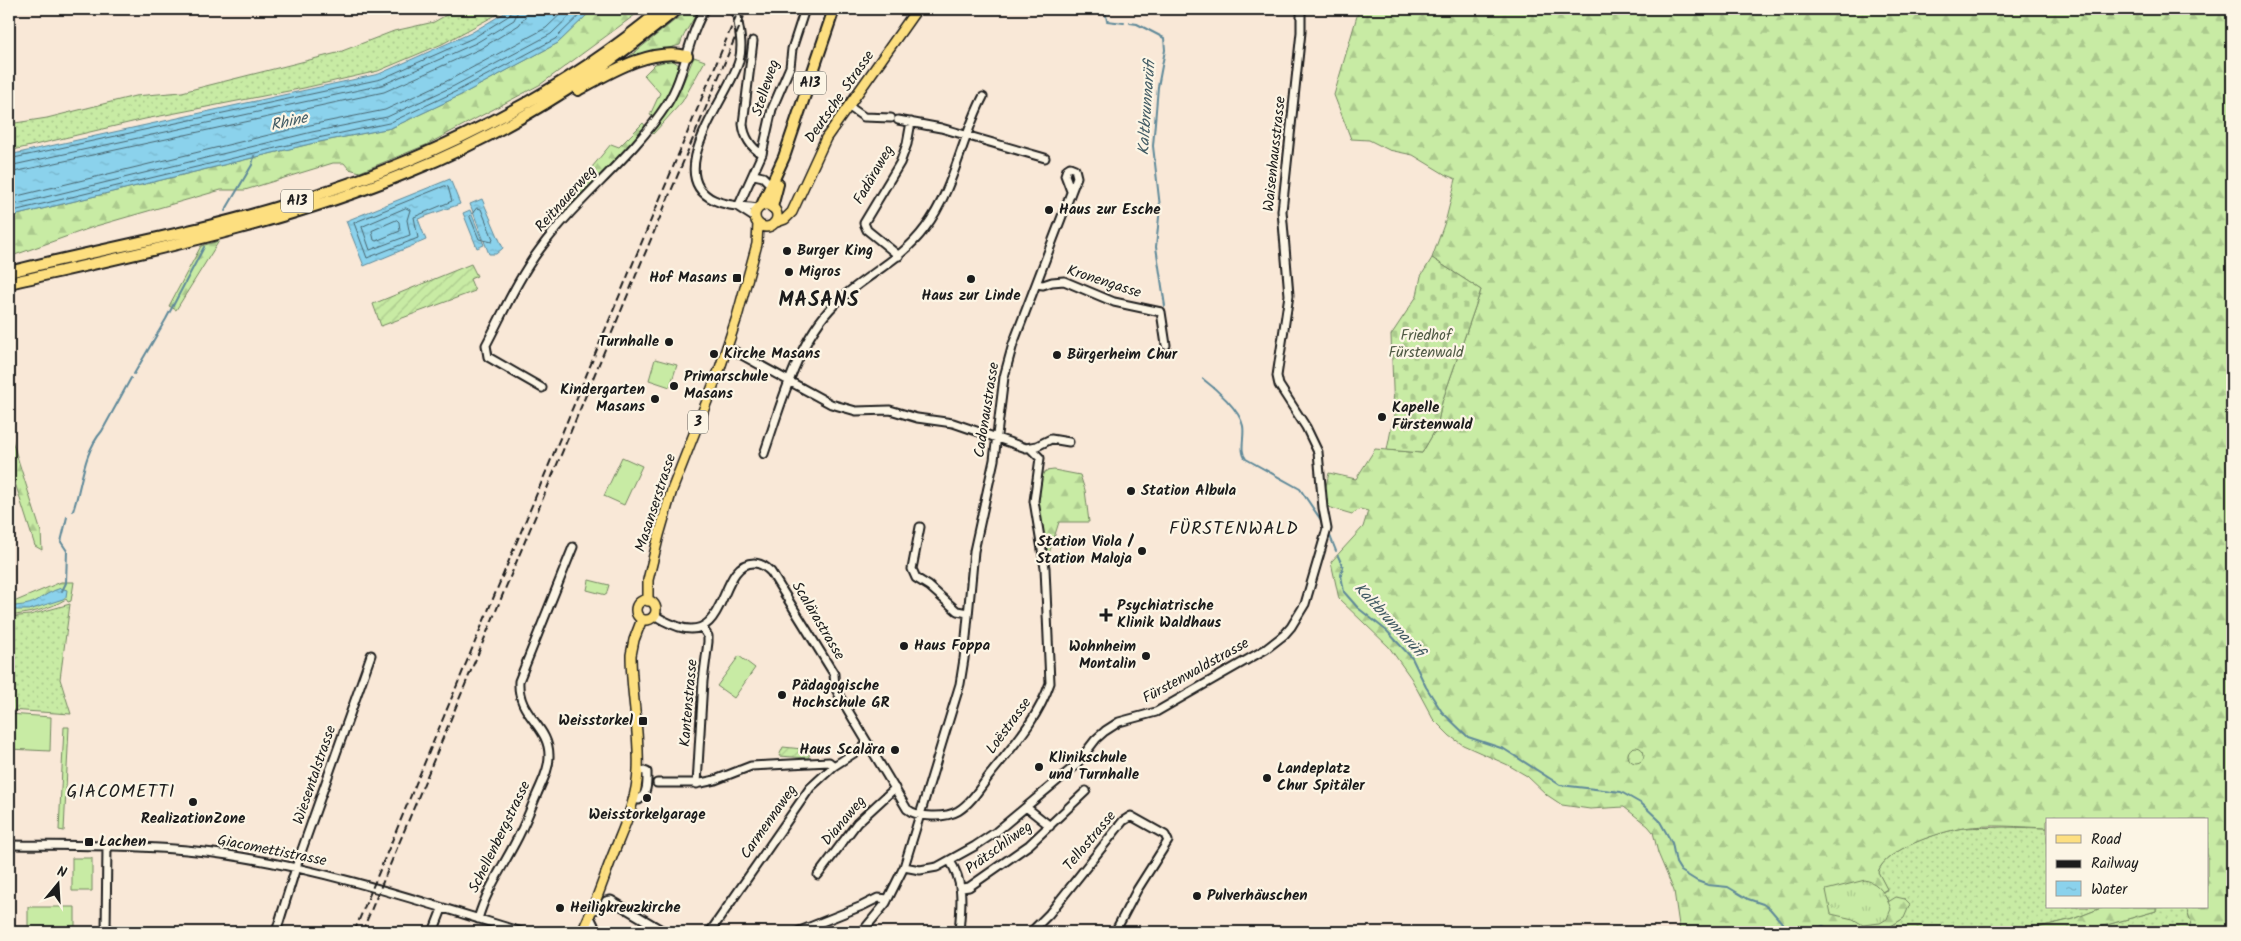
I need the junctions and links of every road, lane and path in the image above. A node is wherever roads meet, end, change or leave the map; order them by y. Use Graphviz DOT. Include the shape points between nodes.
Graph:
graph roads {
  1 [pos="662,9"];
  2 [pos="678,9"];
  3 [pos="705,9"];
  4 [pos="735,9"];
  5 [pos="805,9"];
  6 [pos="834,9"];
  7 [pos="917,9"];
  8 [pos="1301,9"];
  9 [pos="753,41"];
  10 [pos="687,56"];
  11 [pos="983,97"];
  12 [pos="848,106"];
  13 [pos="911,122"];
  14 [pos="499,130"];
  15 [pos="966,136"];
  16 [pos="762,154"];
  17 [pos="784,157"];
  18 [pos="1044,158"];
  19 [pos="754,175"];
  20 [pos="771,185"];
  21 [pos="1071,191"];
  22 [pos="738,207"];
  23 [pos="795,207"];
  24 [pos="767,208"];
  25 [pos="757,220"];
  26 [pos="771,224"];
  27 [pos="757,244"];
  28 [pos="899,256"];
  29 [pos="9,272"];
  30 [pos="9,283"];
  31 [pos="1036,284"];
  32 [pos="1166,345"];
  33 [pos="727,347"];
  34 [pos="790,383"];
  35 [pos="542,388"];
  36 [pos="997,438"];
  37 [pos="1069,442"];
  38 [pos="1030,448"];
  39 [pos="764,454"];
  40 [pos="920,527"];
  41 [pos="1327,529"];
  42 [pos="573,547"];
  43 [pos="648,601"];
  44 [pos="968,613"];
  45 [pos="655,615"];
  46 [pos="642,619"];
  47 [pos="702,627"];
  48 [pos="372,655"];
  49 [pos="868,744"];
  50 [pos="834,766"];
  51 [pos="658,784"];
  52 [pos="697,784"];
  53 [pos="895,788"];
  54 [pos="1086,792"];
  55 [pos="1026,808"];
  56 [pos="919,815"];
  57 [pos="1050,826"];
  58 [pos="9,845"];
  59 [pos="107,846"];
  60 [pos="950,861"];
  61 [pos="904,867"];
  62 [pos="297,868"];
  63 [pos="818,875"];
  64 [pos="962,888"];
  65 [pos="888,899"];
  66 [pos="442,908"];
  67 [pos="592,913"];
  68 [pos="478,919"];
  69 [pos="106,932"];
  70 [pos="276,932"];
  71 [pos="433,932"];
  72 [pos="522,932"];
  73 [pos="582,932"];
  74 [pos="594,932"];
  75 [pos="665,932"];
  76 [pos="710,932"];
  77 [pos="797,932"];
  78 [pos="862,932"];
  79 [pos="959,932"];
  80 [pos="1031,932"];
  81 [pos="1115,932"];
  1 -- 29 [label="highway, A13" via="610,49 529,102 465,136 397,166 283,206"];
  2 -- 14 [label="highway, A13" via="582,81"];
  3 -- 10 [label="street, Reitnauerweg" via="694,29"];
  4 -- 22 [label="street" via="741,33 740,59 699,144 694,168 698,184 708,196"];
  5 -- 16 [label="street, Stelleweg" via="790,66 772,110"];
  6 -- 17 [label="highway, A13"];
  7 -- 12 [label="main road, Deutsche Strasse"];
  8 -- 41 [label="street, Waisenhausstrasse" via="1282,211 1289,295 1277,381 1318,452"];
  9 -- 16 [label="street" via="743,124 744,133"];
  10 -- 14 [label="highway, A13" via="660,55 631,64 526,121"];
  10 -- 35 [label="street, Reitnauerweg" via="677,86 653,125 540,249 486,345 488,357"];
  11 -- 15 [label="street"];
  12 -- 13 [label="street" via="864,117"];
  12 -- 23 [label="main road, Deutsche Strasse" via="821,145"];
  13 -- 15 [label="street"];
  13 -- 28 [label="street, Fadäraweg" via="900,163 864,221 867,230"];
  14 -- 30 [label="highway, A13" via="413,170 289,214"];
  15 -- 18 [label="street"];
  15 -- 28 [label="street" via="937,210 924,230"];
  16 -- 19 [label="street, Stelleweg"];
  17 -- 20 [label="highway, A13"];
  17 -- 24 [label="highway, A13"];
  19 -- 20 [label="street" via="763,177"];
  19 -- 22 [label="street, Stelleweg"];
  20 -- 24 [label="highway, A13"];
  21 -- 31 [label="street, Cadonaustrasse"];
  22 -- 24 [label="street"];
  22 -- 25 [label="street"];
  23 -- 24 [label="main road" via="784,213"];
  23 -- 26 [label="main road, 3" via="787,218"];
  24 -- 25 [label="main road, Masanserstrasse"];
  24 -- 26 [label="main road"];
  25 -- 26 [label="main road"];
  25 -- 27 [label="main road, Masanserstrasse / 3"];
  26 -- 27 [label="main road, Masanserstrasse / 3"];
  27 -- 33 [label="main road, Masanserstrasse / 3"];
  28 -- 34 [label="street" via="849,291 822,319 802,351"];
  31 -- 32 [label="street, Kronengasse" via="1064,281 1114,302 1161,312"];
  31 -- 36 [label="street, Cadonaustrasse" via="1004,377"];
  33 -- 34 [label="street"];
  33 -- 43 [label="main road, Masanserstrasse / 3" via="670,498 650,572"];
  34 -- 36 [label="street" via="849,410 890,410 916,418 957,424"];
  34 -- 39 [label="street"];
  36 -- 38 [label="street"];
  36 -- 44 [label="street, Cadonaustrasse" via="974,551"];
  37 -- 38 [label="street" via="1051,439"];
  38 -- 56 [label="street, Loëstrasse" via="1040,458 1034,501 1046,576 1050,683 1033,720 969,802 945,816"];
  40 -- 44 [label="street" via="912,569 916,578 957,611"];
  41 -- 55 [label="street, Fürstenwaldstrasse" via="1305,604 1284,636 1156,712 1119,722 1105,731 1075,766"];
  42 -- 68 [label="street, Schellenbergstrasse" via="519,681 521,704 545,737 549,761 521,832 490,888"];
  43 -- 45 [label="main road" via="655,606"];
  43 -- 46 [label="main road, 3" via="638,606 638,615"];
  44 -- 56 [label="street, Cadonaustrasse" via="960,684"];
  45 -- 46 [label="main road" via="651,619"];
  45 -- 47 [label="street" via="685,629"];
  46 -- 67 [label="main road, 3" via="631,655 638,769 633,799"];
  47 -- 49 [label="street, Scalärastrasse" via="712,618 742,567 755,563 768,568 834,674 835,687"];
  47 -- 52 [label="street, Kantenstrasse" via="708,642"];
  48 -- 62 [label="street, Wiesentalstrasse"];
  49 -- 50 [label="street, Carmennaweg"];
  49 -- 53 [label="street, Scalärastrasse"];
  50 -- 52 [label="street" via="829,762 750,766"];
  50 -- 76 [label="street, Carmennaweg" via="796,805"];
  51 -- 52 [label="street"];
  53 -- 56 [label="street, Scalärastrasse" via="907,809"];
  53 -- 63 [label="street, Dianaweg" via="857,823"];
  54 -- 57 [label="street, Prätschliweg"];
  55 -- 57 [label="street, Prätschliweg"];
  55 -- 60 [label="street, Fürstenwaldstrasse" via="996,832"];
  56 -- 61 [label="street"];
  57 -- 64 [label="street, Prätschliweg" via="1011,859 969,887"];
  58 -- 59 [label="street, Giacomettistrasse"];
  59 -- 62 [label="street, Giacomettistrasse" via="195,851"];
  59 -- 69 [label="street"];
  60 -- 61 [label="street, Fürstenwaldstrasse" via="926,870"];
  60 -- 64 [label="street"];
  61 -- 65 [label="street"];
  62 -- 66 [label="street, Giacomettistrasse"];
  62 -- 70 [label="street, Wiesentalstrasse"];
  64 -- 79 [label="street"];
  65 -- 77 [label="street" via="878,898"];
  65 -- 78 [label="street"];
  66 -- 68 [label="street, Giacomettistrasse"];
  66 -- 71 [label="street"];
  67 -- 73 [label="main road, 3"];
  67 -- 74 [label="street"];
  67 -- 75 [label="street" via="611,900"];
  68 -- 72 [label="street, Giacomettistrasse"];
  80 -- 81 [label="street, Tellostrasse" via="1123,821 1131,816 1165,835 1168,841"];
}
